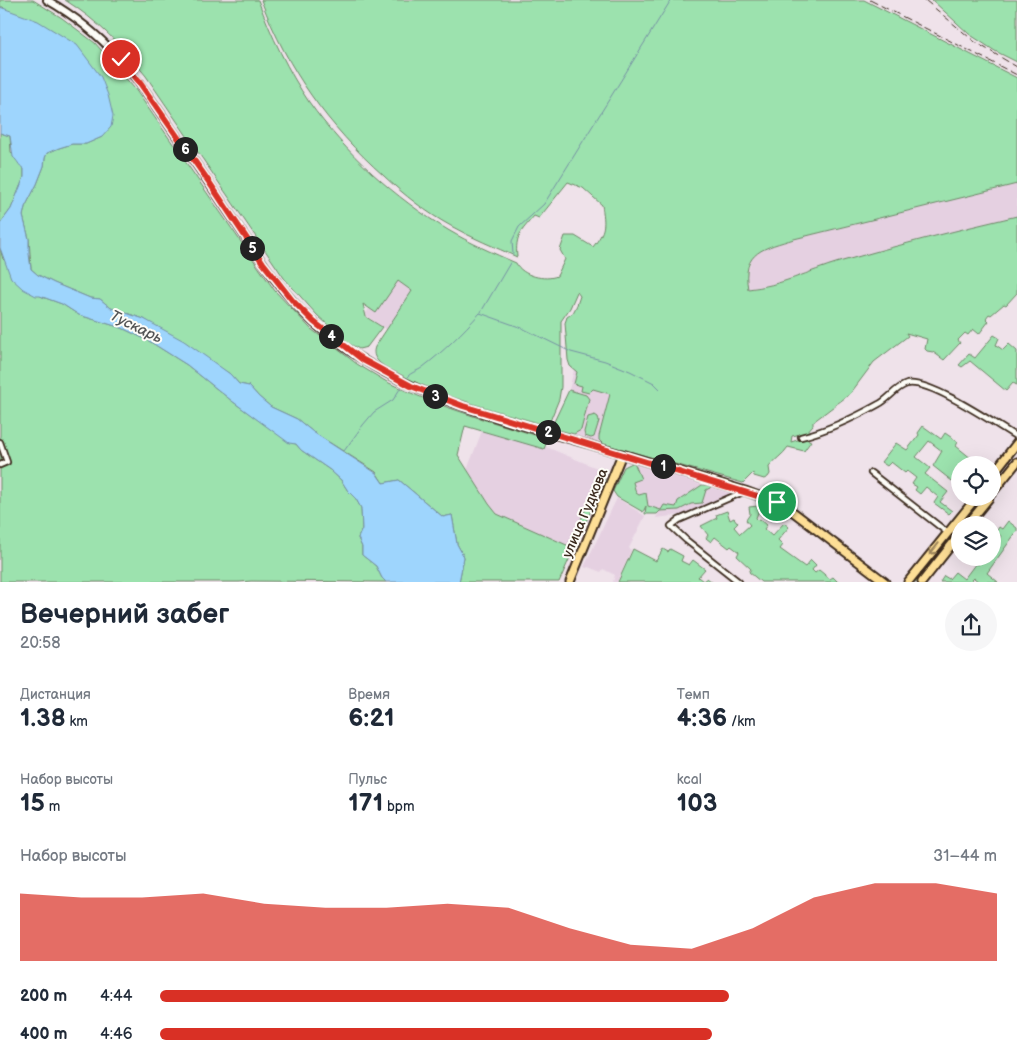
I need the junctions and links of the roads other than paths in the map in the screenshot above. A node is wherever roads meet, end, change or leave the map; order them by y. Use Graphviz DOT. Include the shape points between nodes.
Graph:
graph roads {
  1 [pos="47,0"];
  2 [pos="801,437"];
  3 [pos="1017,437"];
  4 [pos="0,442"];
  5 [pos="1017,443"];
  6 [pos="622,454"];
  7 [pos="1017,462"];
  8 [pos="1001,464"];
  9 [pos="0,465"];
  10 [pos="871,473"];
  11 [pos="1001,482"];
  12 [pos="745,491"];
  13 [pos="970,506"];
  14 [pos="982,506"];
  15 [pos="974,516"];
  16 [pos="948,533"];
  17 [pos="951,545"];
  18 [pos="570,582"];
  19 [pos="739,582"];
  20 [pos="884,582"];
  21 [pos="908,582"];
  22 [pos="922,582"];
  1 -- 6 [label="main road" via="87,27 121,59 263,263 292,300 340,343 363,360 411,386 479,411"];
  2 -- 3 [label="street" via="834,427 880,404 900,387 912,384 936,390"];
  4 -- 9 [label="street" via="7,462"];
  5 -- 8 [label="main road"];
  6 -- 12 [label="main road"];
  6 -- 18 [label="main road, улица Гудкова"];
  7 -- 11 [label="main road"];
  10 -- 16 [label="street"];
  12 -- 19 [label="street" via="671,526"];
  12 -- 20 [label="main road" via="793,511"];
  13 -- 16 [label="main road"];
  14 -- 15 [label="main road"];
  16 -- 21 [label="main road, one-way"];
  17 -- 22 [label="main road"];
}
